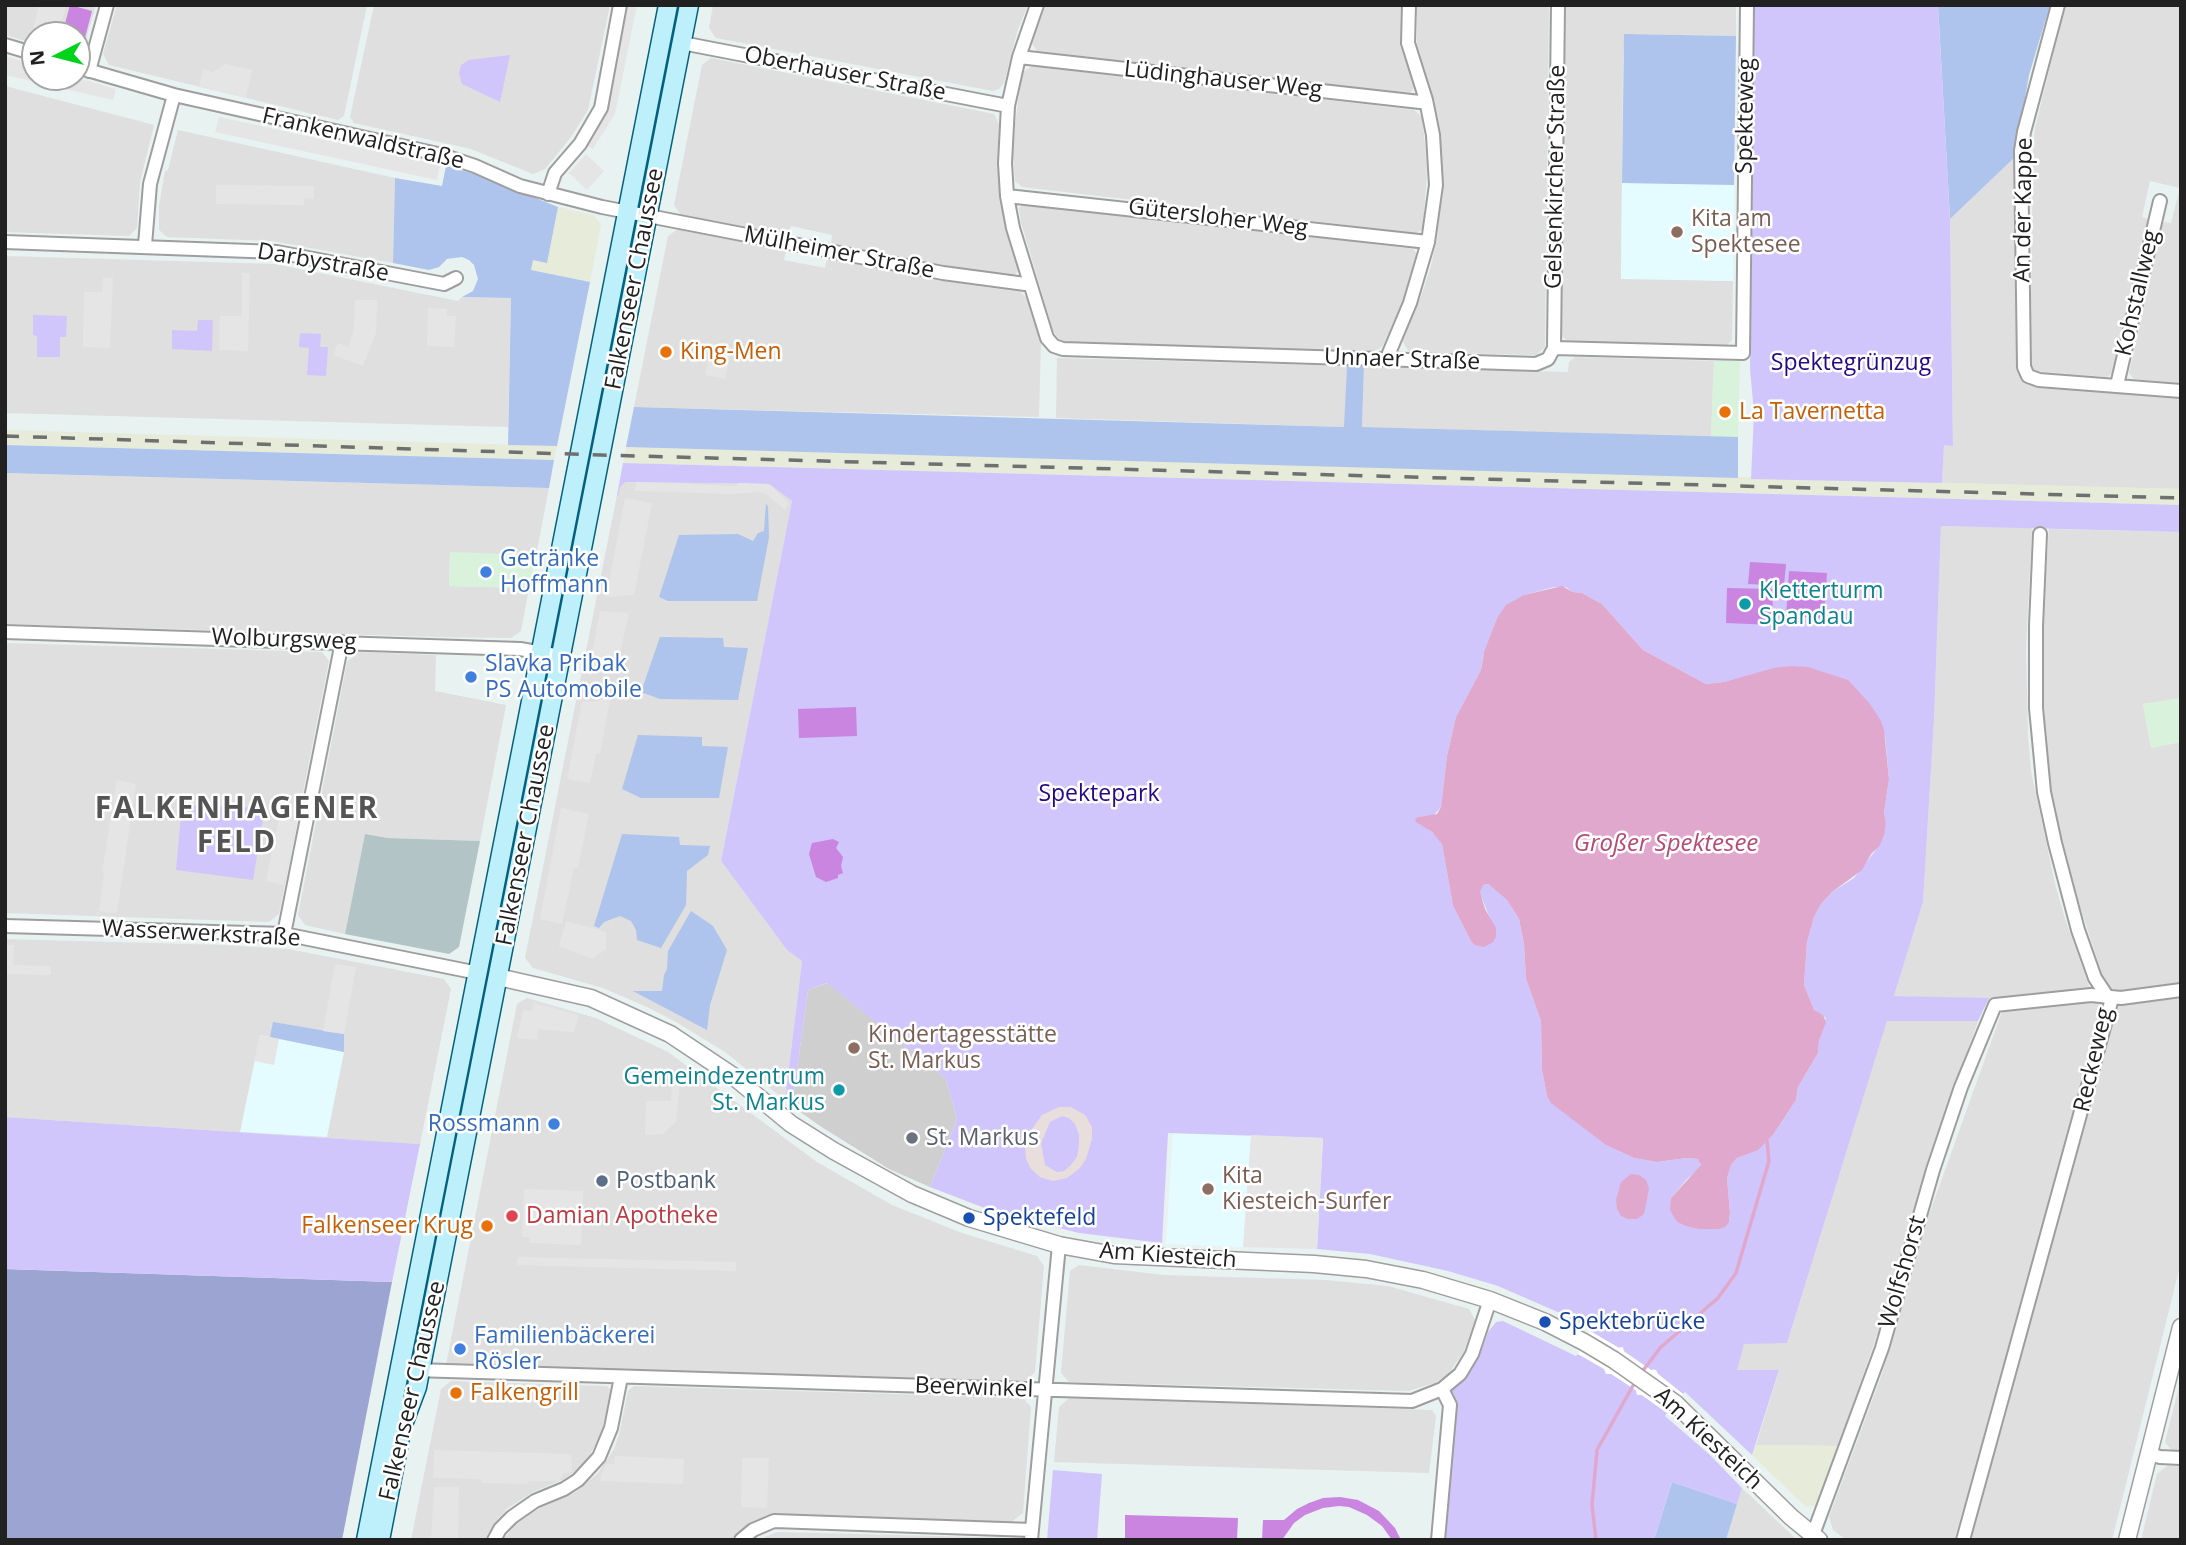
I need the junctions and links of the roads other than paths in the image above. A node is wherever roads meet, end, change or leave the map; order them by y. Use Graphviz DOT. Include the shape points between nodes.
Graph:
graph roads {
  1 [pos="107,5"];
  2 [pos="620,5"];
  3 [pos="668,5"];
  4 [pos="689,5"];
  5 [pos="1037,5"];
  6 [pos="1409,5"];
  7 [pos="1558,5"];
  8 [pos="1747,5"];
  9 [pos="2058,5"];
  10 [pos="682,43"];
  11 [pos="91,48"];
  12 [pos="1019,57"];
  13 [pos="91,71"];
  14 [pos="174,95"];
  15 [pos="1426,100"];
  16 [pos="1008,106"];
  17 [pos="548,194"];
  18 [pos="1007,195"];
  19 [pos="2160,201"];
  20 [pos="628,212"];
  21 [pos="648,216"];
  22 [pos="5,242"];
  23 [pos="1428,242"];
  24 [pos="145,246"];
  25 [pos="456,278"];
  26 [pos="1030,283"];
  27 [pos="1554,348"];
  28 [pos="1388,360"];
  29 [pos="2117,385"];
  30 [pos="2181,391"];
  31 [pos="2040,534"];
  32 [pos="5,632"];
  33 [pos="342,642"];
  34 [pos="541,652"];
  35 [pos="561,656"];
  36 [pos="5,926"];
  37 [pos="284,934"];
  38 [pos="478,973"];
  39 [pos="498,977"];
  40 [pos="2181,990"];
  41 [pos="2109,998"];
  42 [pos="1059,1245"];
  43 [pos="1490,1300"];
  44 [pos="2181,1327"];
  45 [pos="400,1367"];
  46 [pos="420,1371"];
  47 [pos="621,1377"];
  48 [pos="1442,1389"];
  49 [pos="1045,1390"];
  50 [pos="2149,1454"];
  51 [pos="2181,1458"];
  52 [pos="1032,1535"];
  53 [pos="1814,1538"];
  54 [pos="366,1540"];
  55 [pos="380,1540"];
  56 [pos="494,1540"];
  57 [pos="741,1540"];
  58 [pos="1438,1540"];
  59 [pos="1963,1540"];
  60 [pos="2127,1540"];
  1 -- 11 [label="street"];
  2 -- 17 [label="street" via="601,108 580,144 555,173"];
  3 -- 20 [label="main road, Falkenseer Chaussee"];
  4 -- 10 [label="main road, Falkenseer Chaussee"];
  5 -- 12 [label="street"];
  6 -- 15 [label="street" via="1408,43"];
  7 -- 27 [label="street, Gelsenkircher Straße"];
  8 -- 27 [label="street, Spekteweg" via="1743,352"];
  9 -- 29 [label="street, An der Kappe" via="2021,151 2024,367 2028,376 2039,380"];
  10 -- 16 [label="street, Oberhauser Straße"];
  10 -- 21 [label="main road, Falkenseer Chaussee"];
  12 -- 15 [label="street, Lüdinghauser Weg"];
  12 -- 16 [label="street"];
  13 -- 14 [label="street, Frankenwaldstraße"];
  14 -- 17 [label="street, Frankenwaldstraße" via="442,155"];
  14 -- 24 [label="street" via="150,184"];
  15 -- 23 [label="street" via="1436,185"];
  16 -- 18 [label="street"];
  17 -- 20 [label="street, Frankenwaldstraße"];
  18 -- 23 [label="street, Gütersloher Weg"];
  18 -- 26 [label="street"];
  19 -- 29 [label="street, Kohstallweg"];
  20 -- 21 [label="street, Frankenwaldstraße"];
  20 -- 34 [label="main road, Falkenseer Chaussee"];
  21 -- 26 [label="street, Mülheimer Straße" via="943,273"];
  21 -- 35 [label="main road, Falkenseer Chaussee"];
  22 -- 24 [label="street, Darbystraße"];
  23 -- 28 [label="street"];
  24 -- 25 [label="street, Darbystraße" via="277,252 444,284"];
  26 -- 28 [label="street, Unnaer Straße" via="1047,338 1063,349"];
  27 -- 28 [label="street, Unnaer Straße" via="1548,359 1536,364"];
  29 -- 30 [label="street"];
  31 -- 41 [label="street, Reckeweg" via="2036,708 2044,792 2078,930 2095,978"];
  32 -- 33 [label="street, Wolburgsweg"];
  33 -- 34 [label="street, Wolburgsweg"];
  33 -- 37 [label="street"];
  34 -- 35 [label="street, Wolburgsweg"];
  34 -- 38 [label="main road, Falkenseer Chaussee"];
  35 -- 39 [label="main road, Falkenseer Chaussee"];
  36 -- 37 [label="street, Wasserwerkstraße"];
  37 -- 38 [label="street, Wasserwerkstraße"];
  38 -- 39 [label="main road"];
  38 -- 45 [label="main road, Falkenseer Chaussee"];
  39 -- 42 [label="street, Am Kiesteich" via="572,992 623,1011 698,1051 791,1124 875,1175 969,1218"];
  39 -- 46 [label="main road, Falkenseer Chaussee"];
  40 -- 41 [label="street"];
  41 -- 53 [label="street, Wolfshorst" via="1995,1005 1961,1087 1882,1348"];
  41 -- 59 [label="street, Reckeweg"];
  42 -- 43 [label="street, Am Kiesteich" via="1114,1255 1366,1269"];
  42 -- 49 [label="street"];
  43 -- 48 [label="street, Beerwinkel" via="1472,1354 1460,1374"];
  43 -- 53 [label="street, Am Kiesteich" via="1584,1342 1675,1403"];
  44 -- 50 [label="street"];
  45 -- 46 [label="street, Beerwinkel"];
  45 -- 54 [label="main road, Falkenseer Chaussee"];
  46 -- 47 [label="street, Beerwinkel"];
  46 -- 55 [label="main road, Falkenseer Chaussee" via="402,1427"];
  47 -- 49 [label="street, Beerwinkel"];
  47 -- 56 [label="street" via="611,1428 599,1457 578,1480 512,1517"];
  48 -- 49 [label="street, Beerwinkel" via="1412,1401"];
  48 -- 58 [label="street" via="1450,1405"];
  49 -- 52 [label="street"];
  50 -- 51 [label="street"];
  50 -- 60 [label="street"];
  52 -- 57 [label="street" via="774,1521"];
}
